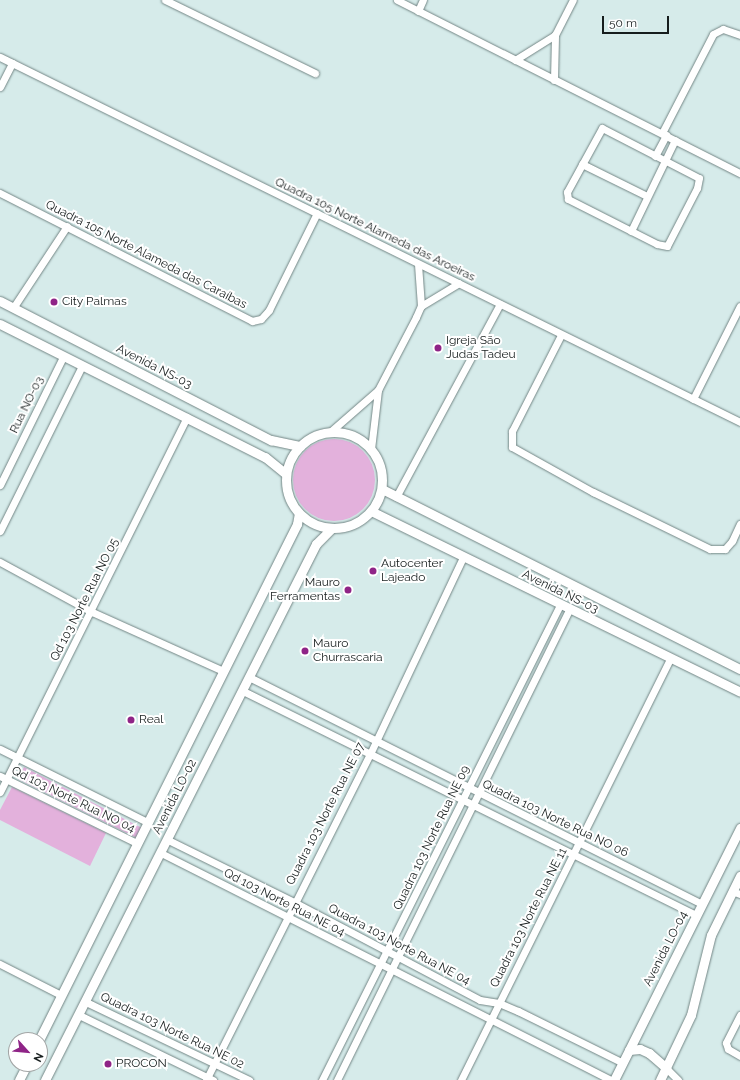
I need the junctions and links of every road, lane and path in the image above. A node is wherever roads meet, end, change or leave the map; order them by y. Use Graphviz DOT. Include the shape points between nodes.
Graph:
graph roads {
  1 [pos="165,0"];
  2 [pos="397,0"];
  3 [pos="423,0"];
  4 [pos="573,0"];
  5 [pos="418,11"];
  6 [pos="555,35"];
  7 [pos="740,35"];
  8 [pos="0,57"];
  9 [pos="515,60"];
  10 [pos="12,63"];
  11 [pos="315,73"];
  12 [pos="554,80"];
  13 [pos="0,87"];
  14 [pos="664,134"];
  15 [pos="675,140"];
  16 [pos="655,156"];
  17 [pos="664,160"];
  18 [pos="582,164"];
  19 [pos="740,173"];
  20 [pos="0,193"];
  21 [pos="647,196"];
  22 [pos="317,213"];
  23 [pos="67,226"];
  24 [pos="631,231"];
  25 [pos="418,264"];
  26 [pos="458,283"];
  27 [pos="0,301"];
  28 [pos="500,304"];
  29 [pos="422,306"];
  30 [pos="740,306"];
  31 [pos="14,308"];
  32 [pos="0,324"];
  33 [pos="562,335"];
  34 [pos="63,357"];
  35 [pos="82,366"];
  36 [pos="378,390"];
  37 [pos="693,399"];
  38 [pos="187,417"];
  39 [pos="740,422"];
  40 [pos="330,432"];
  41 [pos="300,446"];
  42 [pos="371,449"];
  43 [pos="286,474"];
  44 [pos="0,485"];
  45 [pos="382,489"];
  46 [pos="396,497"];
  47 [pos="371,511"];
  48 [pos="299,513"];
  49 [pos="740,524"];
  50 [pos="331,529"];
  51 [pos="0,531"];
  52 [pos="463,557"];
  53 [pos="0,562"];
  54 [pos="560,605"];
  55 [pos="569,610"];
  56 [pos="92,612"];
  57 [pos="670,659"];
  58 [pos="740,669"];
  59 [pos="223,671"];
  60 [pos="250,677"];
  61 [pos="243,691"];
  62 [pos="740,692"];
  63 [pos="376,740"];
  64 [pos="0,749"];
  65 [pos="370,754"];
  66 [pos="17,758"];
  67 [pos="3,777"];
  68 [pos="469,788"];
  69 [pos="0,792"];
  70 [pos="480,794"];
  71 [pos="463,800"];
  72 [pos="474,806"];
  73 [pos="147,822"];
  74 [pos="740,828"];
  75 [pos="168,840"];
  76 [pos="137,843"];
  77 [pos="578,844"];
  78 [pos="161,853"];
  79 [pos="573,856"];
  80 [pos="740,876"];
  81 [pos="736,893"];
  82 [pos="294,902"];
  83 [pos="702,904"];
  84 [pos="696,915"];
  85 [pos="288,917"];
  86 [pos="387,952"];
  87 [pos="398,958"];
  88 [pos="0,964"];
  89 [pos="381,964"];
  90 [pos="392,970"];
  91 [pos="61,995"];
  92 [pos="86,1002"];
  93 [pos="499,1003"];
  94 [pos="79,1015"];
  95 [pos="740,1015"];
  96 [pos="491,1019"];
  97 [pos="42,1032"];
  98 [pos="629,1050"];
  99 [pos="740,1056"];
  100 [pos="214,1063"];
  101 [pos="623,1063"];
  102 [pos="666,1068"];
  103 [pos="208,1079"];
  104 [pos="45,1080"];
  105 [pos="249,1080"];
  106 [pos="322,1080"];
  107 [pos="337,1080"];
  108 [pos="461,1080"];
  109 [pos="611,1080"];
  110 [pos="614,1080"];
  111 [pos="660,1080"];
  112 [pos="678,1080"];
  1 -- 11 [label="street"];
  2 -- 5 [label="street"];
  3 -- 5 [label="street"];
  4 -- 6 [label="street"];
  5 -- 9 [label="street"];
  6 -- 9 [label="street"];
  6 -- 12 [label="street"];
  7 -- 14 [label="street" via="723,29 713,34"];
  8 -- 10 [label="street, Quadra 105 Norte Alameda das Aroeiras"];
  9 -- 12 [label="street"];
  10 -- 13 [label="street"];
  10 -- 22 [label="street, Quadra 105 Norte Alameda das Aroeiras"];
  12 -- 14 [label="street"];
  14 -- 15 [label="street"];
  14 -- 16 [label="street"];
  15 -- 17 [label="street"];
  15 -- 19 [label="street"];
  16 -- 17 [label="street"];
  16 -- 18 [label="street" via="602,128"];
  17 -- 21 [label="street"];
  17 -- 24 [label="street" via="696,175 700,181 697,188 667,246"];
  18 -- 21 [label="street"];
  18 -- 24 [label="street" via="567,192 568,199"];
  20 -- 23 [label="street, Quadra 105 Norte Alameda das Caraíbas"];
  21 -- 24 [label="street"];
  22 -- 23 [label="street, Quadra 105 Norte Alameda das Caraíbas" via="269,310 265,316 254,321"];
  22 -- 25 [label="street, Quadra 105 Norte Alameda das Aroeiras"];
  23 -- 31 [label="street"];
  25 -- 26 [label="street, Quadra 105 Norte Alameda das Aroeiras"];
  25 -- 29 [label="street"];
  26 -- 28 [label="street, Quadra 105 Norte Alameda das Aroeiras"];
  26 -- 29 [label="street"];
  27 -- 31 [label="street, Avenida NS-03"];
  28 -- 33 [label="street, Quadra 105 Norte Alameda das Aroeiras"];
  28 -- 46 [label="street"];
  29 -- 36 [label="street"];
  30 -- 37 [label="street"];
  31 -- 41 [label="street, Avenida NS-03" via="271,440"];
  32 -- 34 [label="street"];
  33 -- 37 [label="street, Quadra 105 Norte Alameda das Aroeiras"];
  33 -- 49 [label="street" via="512,432 512,448 710,549 725,549"];
  34 -- 35 [label="street"];
  34 -- 44 [label="street, Rua NO-03"];
  35 -- 38 [label="street"];
  35 -- 51 [label="street"];
  36 -- 40 [label="street"];
  36 -- 42 [label="street"];
  37 -- 39 [label="street, Quadra 105 Norte Alameda das Aroeiras"];
  38 -- 43 [label="street" via="265,458"];
  38 -- 56 [label="street, Qd 103 Norte Rua NO 05"];
  40 -- 41 [label="street" via="314,437"];
  40 -- 42 [label="street" via="359,439"];
  41 -- 43 [label="street" via="291,459"];
  42 -- 45 [label="street" via="381,470"];
  43 -- 48 [label="street" via="286,490"];
  45 -- 46 [label="street, Avenida NS-03"];
  45 -- 47 [label="street"];
  46 -- 58 [label="street, Avenida NS-03"];
  47 -- 50 [label="street" via="354,524"];
  47 -- 52 [label="street, Avenida NS-03"];
  48 -- 50 [label="street" via="312,522"];
  48 -- 59 [label="street, Avenida LO-02" via="297,524"];
  50 -- 60 [label="street, Avenida LO-02" via="316,544"];
  52 -- 54 [label="street, Avenida NS-03"];
  52 -- 63 [label="street, Quadra 103 Norte Rua NE 07"];
  53 -- 56 [label="street"];
  54 -- 55 [label="street, Avenida NS-03"];
  54 -- 68 [label="street, Quadra 103 Norte Rua NE 09"];
  55 -- 57 [label="street, Avenida NS-03"];
  55 -- 70 [label="street, Quadra 103 Norte Rua NE 09"];
  56 -- 59 [label="street"];
  56 -- 66 [label="street, Qd 103 Norte Rua NO 05"];
  57 -- 62 [label="street, Avenida NS-03"];
  57 -- 77 [label="street, Quadra 103 Norte Rua NE 11"];
  59 -- 73 [label="street, Avenida LO-02"];
  60 -- 61 [label="street, Avenida LO-02"];
  60 -- 63 [label="street, Quadra 103 Norte Rua NO 06"];
  61 -- 65 [label="street, Quadra 103 Norte Rua NO 06"];
  61 -- 75 [label="street, Avenida LO-02"];
  63 -- 65 [label="street, Quadra 103 Norte Rua NE 07"];
  63 -- 68 [label="street, Quadra 103 Norte Rua NO 06"];
  64 -- 66 [label="street"];
  65 -- 71 [label="street, Quadra 103 Norte Rua NO 06"];
  65 -- 82 [label="street, Quadra 103 Norte Rua NE 07"];
  66 -- 67 [label="street, Qd 103 Norte Rua NO 05"];
  66 -- 73 [label="street"];
  67 -- 69 [label="street, Qd 103 Norte Rua NO 05"];
  67 -- 76 [label="street, Qd 103 Norte Rua NO 04"];
  68 -- 70 [label="street, Quadra 103 Norte Rua NO 06"];
  68 -- 71 [label="street, Quadra 103 Norte Rua NE 09"];
  70 -- 72 [label="street, Quadra 103 Norte Rua NE 09"];
  70 -- 77 [label="street, Quadra 103 Norte Rua NO 06"];
  71 -- 72 [label="street, Quadra 103 Norte Rua NO 06"];
  71 -- 86 [label="street, Quadra 103 Norte Rua NE 09"];
  72 -- 79 [label="street, Quadra 103 Norte Rua NO 06"];
  72 -- 87 [label="street, Quadra 103 Norte Rua NE 09"];
  73 -- 76 [label="street, Avenida LO-02"];
  74 -- 83 [label="street, Avenida LO-04"];
  75 -- 78 [label="street, Avenida LO-02"];
  75 -- 82 [label="street, Quadra 103 Norte Rua NE 04"];
  76 -- 91 [label="street, Avenida LO-02"];
  77 -- 79 [label="street, Quadra 103 Norte Rua NE 11"];
  77 -- 83 [label="street, Quadra 103 Norte Rua NO 06"];
  78 -- 85 [label="street, Qd 103 Norte Rua NE 04"];
  78 -- 92 [label="street, Avenida LO-02"];
  79 -- 84 [label="street, Quadra 103 Norte Rua NO 06"];
  79 -- 93 [label="street, Quadra 103 Norte Rua NE 11"];
  80 -- 81 [label="street"];
  81 -- 102 [label="street" via="707,945 688,1024"];
  82 -- 85 [label="street, Quadra 103 Norte Rua NE 07"];
  82 -- 86 [label="street, Quadra 103 Norte Rua NE 04"];
  83 -- 84 [label="street, Avenida LO-04"];
  84 -- 98 [label="street, Avenida LO-04"];
  85 -- 89 [label="street, Qd 103 Norte Rua NE 04"];
  85 -- 100 [label="street, Quadra 103 Norte Rua NE 07"];
  86 -- 87 [label="street, Quadra 103 Norte Rua NE 04"];
  86 -- 89 [label="street, Quadra 103 Norte Rua NE 09"];
  87 -- 90 [label="street, Quadra 103 Norte Rua NE 09"];
  87 -- 93 [label="street, Quadra 103 Norte Rua NE 04" via="480,1000"];
  88 -- 91 [label="street"];
  89 -- 90 [label="street, Qd 103 Norte Rua NE 04"];
  89 -- 106 [label="street, Quadra 103 Norte Rua NE 09"];
  90 -- 96 [label="street, Qd 103 Norte Rua NE 04"];
  90 -- 107 [label="street, Quadra 103 Norte Rua NE 09"];
  91 -- 97 [label="street, Avenida LO-02"];
  92 -- 94 [label="street, Avenida LO-02"];
  92 -- 100 [label="street, Quadra 103 Norte Rua NE 02"];
  93 -- 96 [label="street, Quadra 103 Norte Rua NE 11"];
  93 -- 101 [label="street, Quadra 103 Norte Rua NE 04"];
  94 -- 103 [label="street"];
  94 -- 104 [label="street, Avenida LO-02"];
  95 -- 99 [label="street" via="727,1040 728,1049"];
  96 -- 108 [label="street, Quadra 103 Norte Rua NE 11"];
  96 -- 109 [label="street, Qd 103 Norte Rua NE 04"];
  98 -- 101 [label="street, Avenida LO-04"];
  98 -- 102 [label="street" via="640,1049 649,1053"];
  100 -- 103 [label="street, Quadra 103 Norte Rua NE 07"];
  100 -- 105 [label="street, Quadra 103 Norte Rua NE 02"];
  101 -- 110 [label="street, Avenida LO-04"];
  102 -- 111 [label="street"];
  102 -- 112 [label="street"];
}
